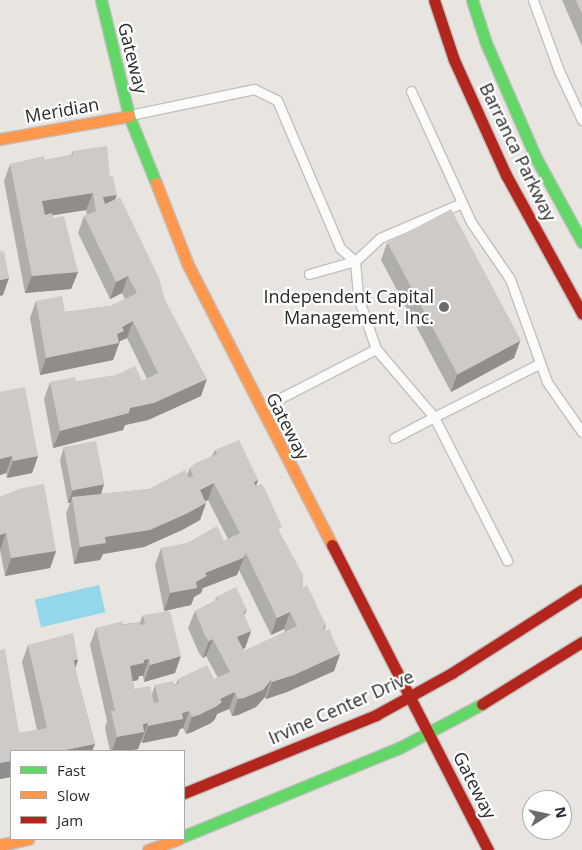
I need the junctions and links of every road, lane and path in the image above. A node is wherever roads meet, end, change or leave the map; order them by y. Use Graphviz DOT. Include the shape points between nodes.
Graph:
graph roads {
  1 [pos="101,0"];
  2 [pos="434,0"];
  3 [pos="472,0"];
  4 [pos="533,0"];
  5 [pos="411,91"];
  6 [pos="129,116"];
  7 [pos="582,120"];
  8 [pos="0,139"];
  9 [pos="462,203"];
  10 [pos="582,242"];
  11 [pos="355,260"];
  12 [pos="309,274"];
  13 [pos="582,313"];
  14 [pos="376,349"];
  15 [pos="539,364"];
  16 [pos="260,409"];
  17 [pos="434,417"];
  18 [pos="582,432"];
  19 [pos="394,438"];
  20 [pos="508,560"];
  21 [pos="582,590"];
  22 [pos="582,642"];
  23 [pos="409,698"];
  24 [pos="428,732"];
  25 [pos="185,793"];
  26 [pos="185,836"];
  27 [pos="23,840"];
  28 [pos="175,840"];
  29 [pos="0,845"];
  30 [pos="148,850"];
  31 [pos="488,850"];
  1 -- 6 [label="main road, Gateway"];
  2 -- 13 [label="main road, Barranca Parkway" via="454,60 506,175"];
  3 -- 10 [label="main road, Barranca Parkway" via="486,43 536,158"];
  4 -- 7 [label="lane" via="559,71"];
  5 -- 9 [label="lane"];
  6 -- 8 [label="main road, Meridian"];
  6 -- 11 [label="lane" via="254,89 276,100 340,248"];
  6 -- 16 [label="main road, Gateway" via="188,265"];
  9 -- 11 [label="lane" via="380,238"];
  9 -- 15 [label="lane" via="510,279"];
  11 -- 12 [label="lane"];
  11 -- 14 [label="lane" via="358,297"];
  14 -- 16 [label="lane"];
  14 -- 17 [label="lane"];
  15 -- 17 [label="lane"];
  15 -- 18 [label="lane"];
  16 -- 23 [label="main road, Gateway"];
  17 -- 19 [label="lane"];
  17 -- 20 [label="lane"];
  21 -- 23 [label="main road, Irvine Center Drive" via="528,628"];
  22 -- 24 [label="main road" via="475,708"];
  23 -- 24 [label="main road, Gateway"];
  23 -- 25 [label="main road, Irvine Center Drive"];
  24 -- 26 [label="main road" via="362,763"];
  24 -- 31 [label="main road, Gateway"];
  27 -- 29 [label="main road"];
  28 -- 30 [label="main road"];
}
